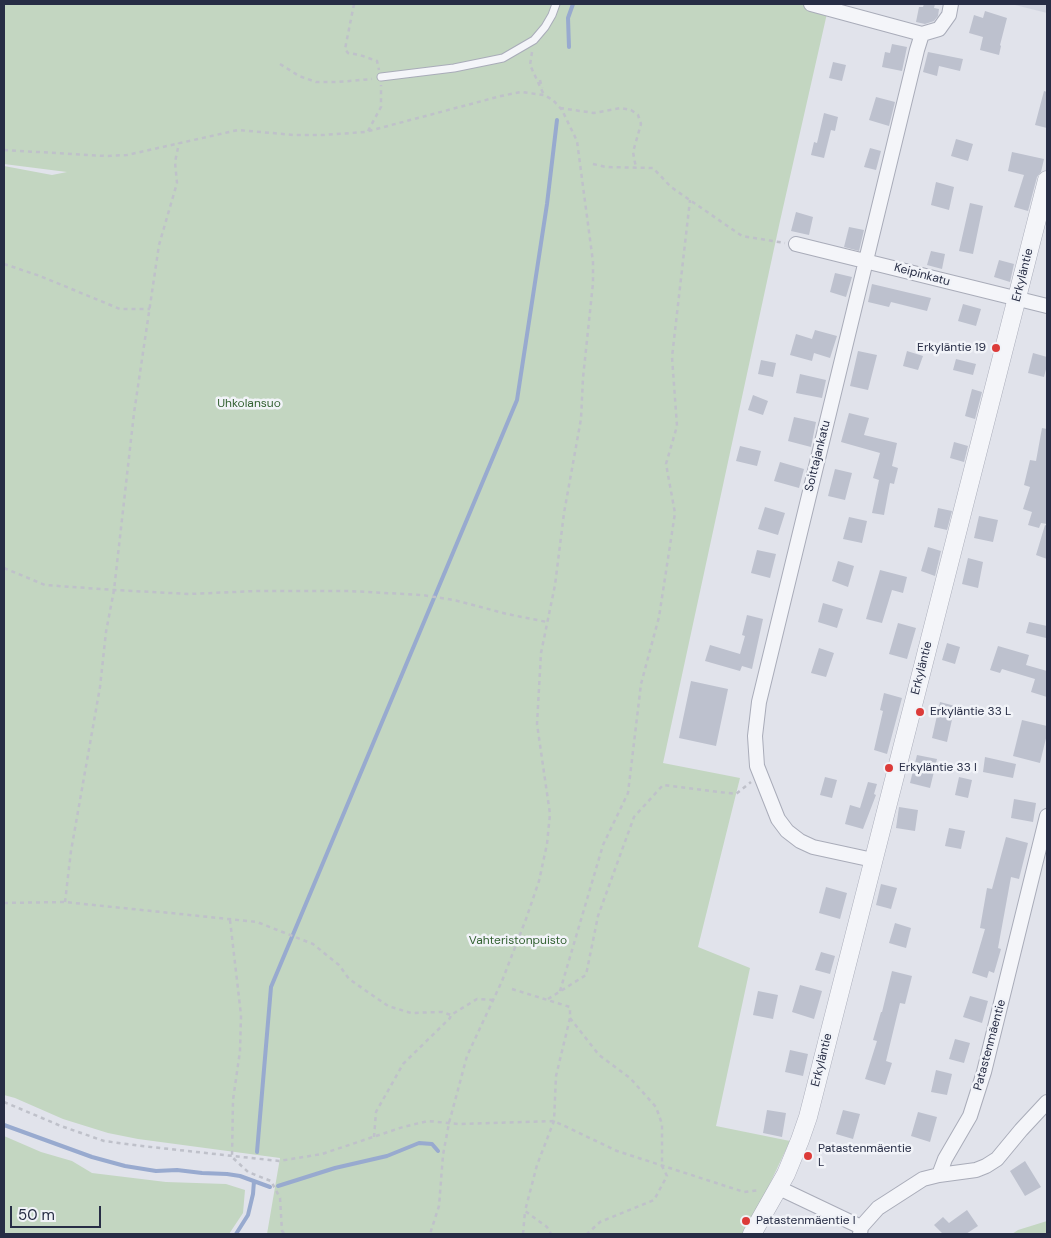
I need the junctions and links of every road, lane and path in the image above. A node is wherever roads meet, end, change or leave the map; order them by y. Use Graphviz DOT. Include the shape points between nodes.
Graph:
graph roads {
  1 [pos="354,4"];
  2 [pos="556,4"];
  3 [pos="811,4"];
  4 [pos="952,4"];
  5 [pos="922,34"];
  6 [pos="534,40"];
  7 [pos="280,64"];
  8 [pos="381,77"];
  9 [pos="540,80"];
  10 [pos="544,94"];
  11 [pos="560,108"];
  12 [pos="368,131"];
  13 [pos="178,143"];
  14 [pos="4,150"];
  15 [pos="593,164"];
  16 [pos="636,168"];
  17 [pos="1047,180"];
  18 [pos="690,200"];
  19 [pos="796,244"];
  20 [pos="866,260"];
  21 [pos="4,264"];
  22 [pos="1017,300"];
  23 [pos="1047,306"];
  24 [pos="150,309"];
  25 [pos="4,568"];
  26 [pos="114,590"];
  27 [pos="547,622"];
  28 [pos="752,781"];
  29 [pos="1047,816"];
  30 [pos="873,860"];
  31 [pos="65,902"];
  32 [pos="4,903"];
  33 [pos="230,920"];
  34 [pos="512,989"];
  35 [pos="560,991"];
  36 [pos="548,999"];
  37 [pos="494,1000"];
  38 [pos="451,1015"];
  39 [pos="570,1018"];
  40 [pos="4,1102"];
  41 [pos="1047,1102"];
  42 [pos="554,1121"];
  43 [pos="450,1123"];
  44 [pos="374,1137"];
  45 [pos="232,1156"];
  46 [pos="662,1166"];
  47 [pos="939,1174"];
  48 [pos="779,1188"];
  49 [pos="525,1210"];
  50 [pos="860,1231"];
  51 [pos="285,1234"];
  52 [pos="430,1234"];
  53 [pos="523,1234"];
  54 [pos="551,1234"];
  55 [pos="588,1234"];
  56 [pos="752,1234"];
  1 -- 8 [label="path" via="345,49 348,53 377,61"];
  2 -- 6 [label="lane" via="545,27"];
  3 -- 5 [label="street"];
  4 -- 5 [label="street" via="939,29"];
  5 -- 20 [label="street, Soittajankatu"];
  6 -- 8 [label="lane" via="503,58"];
  6 -- 10 [label="path" via="530,66"];
  7 -- 8 [label="path" via="316,82"];
  8 -- 12 [label="path" via="380,107"];
  9 -- 10 [label="path"];
  10 -- 11 [label="path"];
  10 -- 12 [label="path" via="521,92 501,96"];
  11 -- 16 [label="path" via="594,113 621,108 638,115 641,124 633,152"];
  11 -- 27 [label="path" via="578,141 593,283 582,419"];
  12 -- 13 [label="path" via="294,136 238,130"];
  13 -- 14 [label="path" via="127,155 106,156"];
  13 -- 24 [label="path" via="177,183 160,245"];
  15 -- 16 [label="path"];
  16 -- 18 [label="path" via="653,168 670,187"];
  17 -- 22 [label="street, Erkyläntie"];
  18 -- 19 [label="path" via="742,236"];
  18 -- 35 [label="path" via="672,357 677,426 666,464 675,513 659,617 640,684 628,793 603,844"];
  19 -- 20 [label="street, Keipinkatu"];
  20 -- 22 [label="street, Keipinkatu"];
  20 -- 30 [label="street, Soittajankatu" via="759,702 755,736 757,766 778,819 787,831 813,847"];
  21 -- 24 [label="path" via="120,308"];
  22 -- 23 [label="street, Keipinkatu"];
  22 -- 30 [label="street, Erkyläntie"];
  24 -- 26 [label="path" via="134,413"];
  25 -- 26 [label="path" via="45,585"];
  26 -- 27 [label="path" via="189,594 349,591 422,595"];
  26 -- 31 [label="path"];
  27 -- 37 [label="path" via="541,653 537,724 550,814 547,844 539,882"];
  28 -- 35 [label="path" via="736,794 663,785 634,817 598,916 586,975"];
  29 -- 47 [label="street, Patastenmäentie" via="984,1072 970,1116"];
  30 -- 48 [label="street, Erkyläntie" via="808,1117"];
  31 -- 32 [label="path"];
  31 -- 33 [label="path"];
  33 -- 38 [label="path" via="257,922 313,944 339,965 350,979 388,1006 411,1013 442,1012"];
  33 -- 45 [label="path" via="241,1016 233,1100"];
  34 -- 36 [label="path"];
  35 -- 36 [label="path"];
  36 -- 39 [label="path" via="570,1007"];
  37 -- 38 [label="path" via="477,1000"];
  37 -- 43 [label="path" via="467,1056"];
  38 -- 44 [label="path" via="403,1064 376,1112"];
  39 -- 42 [label="path" via="556,1076"];
  39 -- 46 [label="path" via="599,1055 630,1078 656,1107 662,1124"];
  40 -- 45 [label="path" via="104,1141"];
  41 -- 47 [label="street" via="997,1160 976,1170"];
  42 -- 43 [label="path"];
  42 -- 46 [label="path" via="617,1151"];
  42 -- 49 [label="path" via="537,1165"];
  43 -- 44 [label="path" via="428,1121"];
  43 -- 52 [label="path" via="443,1155 439,1206"];
  44 -- 45 [label="path" via="322,1154 279,1161"];
  45 -- 51 [label="path" via="248,1172 271,1181 280,1198 282,1231"];
  46 -- 48 [label="path" via="744,1192"];
  46 -- 55 [label="path" via="667,1176 654,1200 600,1222"];
  47 -- 50 [label="street" via="923,1180 878,1208"];
  48 -- 50 [label="street"];
  48 -- 56 [label="street, Erkyläntie"];
  49 -- 53 [label="path"];
  49 -- 54 [label="path"];
}
